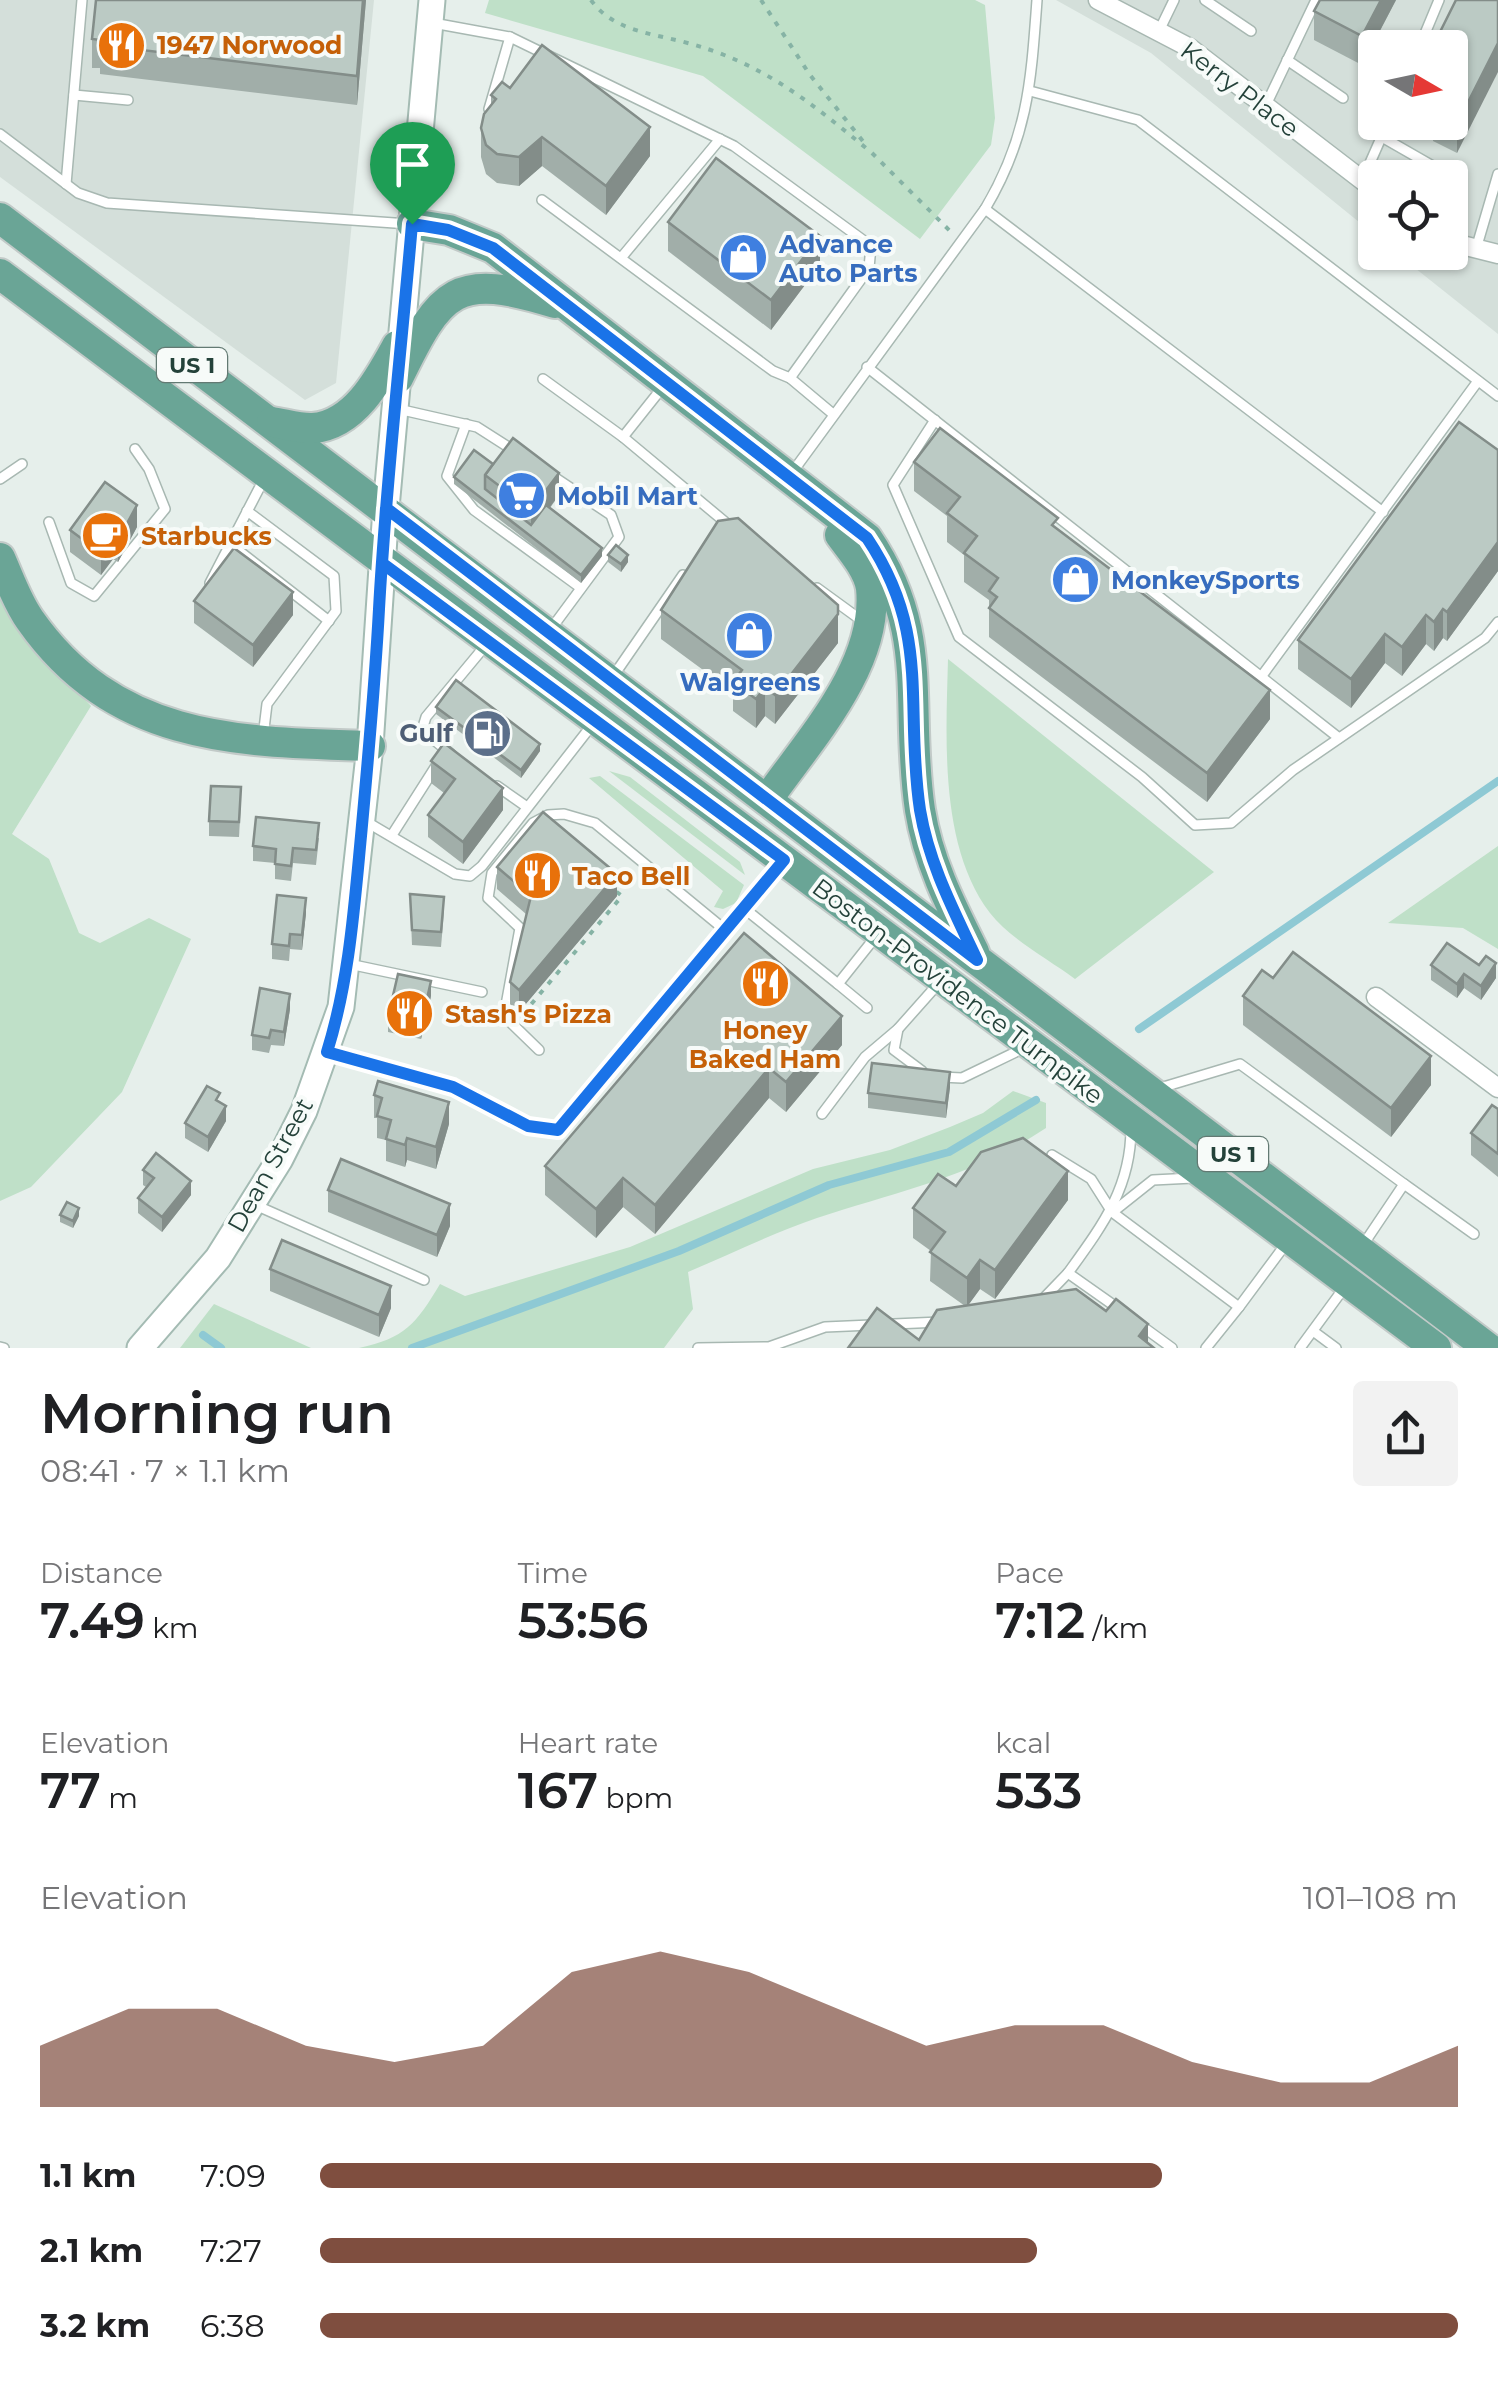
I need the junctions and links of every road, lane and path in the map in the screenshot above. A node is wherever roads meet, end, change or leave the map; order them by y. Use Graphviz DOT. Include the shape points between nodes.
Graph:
graph roads {
  1 [pos="82,0"];
  2 [pos="592,0"];
  3 [pos="761,0"];
  4 [pos="1037,0"];
  5 [pos="1174,0"];
  6 [pos="1204,0"];
  7 [pos="1316,0"];
  8 [pos="1438,0"];
  9 [pos="1107,2"];
  10 [pos="431,11"];
  11 [pos="1251,30"];
  12 [pos="1426,30"];
  13 [pos="1158,31"];
  14 [pos="510,38"];
  15 [pos="1287,60"];
  16 [pos="1030,90"];
  17 [pos="74,95"];
  18 [pos="1343,98"];
  19 [pos="128,100"];
  20 [pos="1265,106"];
  21 [pos="489,109"];
  22 [pos="0,134"];
  23 [pos="720,139"];
  24 [pos="1387,140"];
  25 [pos="872,152"];
  26 [pos="1422,160"];
  27 [pos="1498,174"];
  28 [pos="1358,178"];
  29 [pos="66,184"];
  30 [pos="542,200"];
  31 [pos="985,209"];
  32 [pos="0,218"];
  33 [pos="412,224"];
  34 [pos="961,241"];
  35 [pos="1468,246"];
  36 [pos="1476,248"];
  37 [pos="1498,254"];
  38 [pos="622,258"];
  39 [pos="0,274"];
  40 [pos="570,308"];
  41 [pos="401,338"];
  42 [pos="867,367"];
  43 [pos="790,378"];
  44 [pos="543,379"];
  45 [pos="1478,381"];
  46 [pos="666,382"];
  47 [pos="396,393"];
  48 [pos="1498,396"];
  49 [pos="834,414"];
  50 [pos="934,420"];
  51 [pos="268,421"];
  52 [pos="466,424"];
  53 [pos="623,437"];
  54 [pos="135,449"];
  55 [pos="522,456"];
  56 [pos="22,464"];
  57 [pos="536,466"];
  58 [pos="266,474"];
  59 [pos="789,476"];
  60 [pos="0,479"];
  61 [pos="386,508"];
  62 [pos="247,511"];
  63 [pos="1382,512"];
  64 [pos="722,520"];
  65 [pos="49,522"];
  66 [pos="738,532"];
  67 [pos="710,536"];
  68 [pos="230,544"];
  69 [pos="0,558"];
  70 [pos="382,563"];
  71 [pos="688,568"];
  72 [pos="803,578"];
  73 [pos="581,588"];
  74 [pos="201,601"];
  75 [pos="329,621"];
  76 [pos="1498,622"];
  77 [pos="868,624"];
  78 [pos="548,632"];
  79 [pos="489,641"];
  80 [pos="1261,677"];
  81 [pos="611,680"];
  82 [pos="596,720"];
  83 [pos="1339,738"];
  84 [pos="263,741"];
  85 [pos="370,746"];
  86 [pos="446,751"];
  87 [pos="457,758"];
  88 [pos="482,776"];
  89 [pos="767,800"];
  90 [pos="527,808"];
  91 [pos="362,820"];
  92 [pos="392,835"];
  93 [pos="636,856"];
  94 [pos="784,860"];
  95 [pos="745,909"];
  96 [pos="725,930"];
  97 [pos="881,931"];
  98 [pos="977,960"];
  99 [pos="349,964"];
  100 [pos="943,978"];
  101 [pos="838,984"];
  102 [pos="482,992"];
  103 [pos="1376,996"];
  104 [pos="867,1008"];
  105 [pos="523,1014"];
  106 [pos="898,1029"];
  107 [pos="1030,1044"];
  108 [pos="538,1050"];
  109 [pos="327,1052"];
  110 [pos="1498,1088"];
  111 [pos="1150,1091"];
  112 [pos="822,1114"];
  113 [pos="1131,1121"];
  114 [pos="1052,1155"];
  115 [pos="1206,1178"];
  116 [pos="1404,1184"];
  117 [pos="252,1203"];
  118 [pos="1112,1212"];
  119 [pos="1474,1234"];
  120 [pos="1290,1239"];
  121 [pos="1360,1250"];
  122 [pos="1068,1273"];
  123 [pos="424,1280"];
  124 [pos="1349,1282"];
  125 [pos="1036,1307"];
  126 [pos="1239,1307"];
  127 [pos="945,1322"];
  128 [pos="1313,1330"];
  129 [pos="703,1347"];
  130 [pos="140,1348"];
  131 [pos="1172,1348"];
  132 [pos="1206,1348"];
  133 [pos="1300,1348"];
  134 [pos="1336,1348"];
  135 [pos="1436,1348"];
  136 [pos="1488,1348"];
  1 -- 17 [label="lane"];
  2 -- 25 [label="path" via="626,27 718,50 760,69"];
  3 -- 25 [label="path"];
  4 -- 16 [label="lane"];
  5 -- 13 [label="lane"];
  6 -- 11 [label="lane"];
  7 -- 15 [label="lane"];
  8 -- 12 [label="lane"];
  9 -- 13 [label="street, Kerry Place"];
  10 -- 14 [label="lane"];
  10 -- 33 [label="main road, Dean Street"];
  13 -- 20 [label="street, Kerry Place"];
  14 -- 21 [label="lane"];
  14 -- 23 [label="lane"];
  15 -- 18 [label="lane"];
  15 -- 20 [label="lane"];
  16 -- 31 [label="lane" via="1012,164"];
  16 -- 45 [label="lane" via="1138,120"];
  17 -- 19 [label="lane"];
  17 -- 29 [label="lane"];
  20 -- 28 [label="street, Kerry Place"];
  22 -- 29 [label="lane"];
  23 -- 38 [label="lane"];
  23 -- 43 [label="lane" via="872,246 870,268"];
  24 -- 26 [label="lane"];
  25 -- 34 [label="path"];
  27 -- 36 [label="lane"];
  29 -- 33 [label="lane" via="107,203"];
  30 -- 38 [label="lane"];
  31 -- 34 [label="lane"];
  31 -- 63 [label="lane"];
  32 -- 51 [label="main road, Boston-Providence Turnpike / US 1"];
  33 -- 40 [label="main road" via="493,248"];
  33 -- 41 [label="main road, Dean Street"];
  34 -- 42 [label="lane"];
  35 -- 36 [label="street"];
  36 -- 37 [label="street"];
  38 -- 43 [label="lane"];
  39 -- 58 [label="main road, Boston-Providence Turnpike / US 1"];
  40 -- 46 [label="main road"];
  40 -- 47 [label="main road" via="481,284 450,298 426,319"];
  41 -- 47 [label="main road, Dean Street"];
  41 -- 51 [label="main road" via="378,382 340,418 314,428"];
  42 -- 49 [label="lane"];
  42 -- 50 [label="lane"];
  43 -- 49 [label="lane"];
  44 -- 53 [label="lane"];
  45 -- 48 [label="lane"];
  45 -- 63 [label="lane"];
  46 -- 53 [label="lane"];
  46 -- 59 [label="main road"];
  47 -- 52 [label="lane"];
  47 -- 61 [label="main road, Dean Street"];
  49 -- 59 [label="lane"];
  50 -- 80 [label="lane"];
  50 -- 83 [label="lane" via="893,485 959,637 1195,825 1231,823"];
  51 -- 61 [label="main road, Boston-Providence Turnpike / US 1"];
  52 -- 55 [label="lane"];
  52 -- 73 [label="lane" via="447,476 459,494"];
  53 -- 64 [label="lane"];
  54 -- 65 [label="lane" via="165,508 94,596 71,583"];
  56 -- 60 [label="lane"];
  57 -- 73 [label="lane" via="611,514 619,537"];
  58 -- 62 [label="lane"];
  58 -- 70 [label="main road, Boston-Providence Turnpike / US 1"];
  59 -- 77 [label="main road" via="859,562 871,586"];
  59 -- 98 [label="main road" via="867,538 904,605 914,761 928,850"];
  61 -- 70 [label="main road, Dean Street"];
  61 -- 78 [label="main road, Boston-Providence Turnpike / US 1"];
  62 -- 68 [label="lane"];
  62 -- 75 [label="lane" via="334,576 336,611"];
  63 -- 80 [label="lane"];
  64 -- 66 [label="lane"];
  64 -- 67 [label="lane"];
  68 -- 74 [label="lane"];
  68 -- 75 [label="lane"];
  69 -- 84 [label="main road" via="28,618 98,692 146,717 210,736"];
  70 -- 79 [label="main road, Boston-Providence Turnpike / US 1"];
  70 -- 85 [label="main road, Dean Street"];
  71 -- 81 [label="lane"];
  72 -- 77 [label="lane"];
  73 -- 78 [label="lane"];
  75 -- 84 [label="lane" via="267,704"];
  76 -- 83 [label="lane"];
  77 -- 89 [label="main road" via="851,677"];
  78 -- 81 [label="main road, Boston-Providence Turnpike / US 1"];
  79 -- 82 [label="main road, Boston-Providence Turnpike / US 1"];
  79 -- 86 [label="lane" via="426,717 422,730"];
  80 -- 83 [label="lane"];
  81 -- 89 [label="main road, Boston-Providence Turnpike / US 1"];
  82 -- 90 [label="lane"];
  82 -- 94 [label="main road, Boston-Providence Turnpike / US 1"];
  84 -- 85 [label="main road"];
  85 -- 91 [label="main road, Dean Street"];
  86 -- 87 [label="lane"];
  86 -- 92 [label="lane"];
  88 -- 90 [label="lane"];
  89 -- 98 [label="main road, Boston-Providence Turnpike / US 1"];
  90 -- 92 [label="lane" via="470,876"];
  91 -- 92 [label="lane"];
  91 -- 99 [label="main road, Dean Street"];
  93 -- 96 [label="lane"];
  93 -- 105 [label="path" via="609,885 622,896"];
  93 -- 108 [label="lane" via="582,816 554,814 540,818 514,844 489,882 492,904 520,928 504,1016"];
  94 -- 95 [label="lane"];
  94 -- 97 [label="main road, Boston-Providence Turnpike / US 1"];
  95 -- 96 [label="lane"];
  95 -- 101 [label="lane"];
  96 -- 109 [label="lane" via="558,1130 528,1126 453,1087"];
  97 -- 100 [label="main road, Boston-Providence Turnpike / US 1"];
  97 -- 101 [label="lane"];
  98 -- 111 [label="main road, Boston-Providence Turnpike / US 1"];
  99 -- 102 [label="lane"];
  99 -- 109 [label="main road, Dean Street"];
  100 -- 106 [label="lane"];
  100 -- 107 [label="main road, Boston-Providence Turnpike / US 1"];
  101 -- 104 [label="lane"];
  103 -- 110 [label="street"];
  106 -- 107 [label="lane" via="894,1050 913,1069 941,1077 962,1078"];
  106 -- 112 [label="lane" via="864,1057"];
  107 -- 113 [label="main road, Boston-Providence Turnpike / US 1"];
  109 -- 117 [label="main road, Dean Street" via="296,1127"];
  111 -- 116 [label="lane" via="1240,1064"];
  111 -- 121 [label="main road, Boston-Providence Turnpike / US 1"];
  113 -- 115 [label="main road, Boston-Providence Turnpike / US 1"];
  113 -- 118 [label="lane" via="1131,1163"];
  114 -- 118 [label="lane" via="1091,1179"];
  115 -- 118 [label="lane" via="1153,1180"];
  115 -- 120 [label="main road, Boston-Providence Turnpike / US 1"];
  116 -- 119 [label="lane"];
  116 -- 121 [label="lane"];
  117 -- 123 [label="lane"];
  117 -- 130 [label="main road, Dean Street" via="218,1258"];
  118 -- 122 [label="lane"];
  118 -- 126 [label="lane"];
  120 -- 124 [label="main road, Boston-Providence Turnpike / US 1"];
  120 -- 126 [label="lane"];
  121 -- 136 [label="main road, Boston-Providence Turnpike / US 1"];
  122 -- 125 [label="lane"];
  122 -- 131 [label="lane"];
  124 -- 128 [label="lane"];
  124 -- 135 [label="main road, Boston-Providence Turnpike / US 1"];
  126 -- 132 [label="lane"];
  127 -- 129 [label="lane" via="825,1327 768,1347"];
  128 -- 133 [label="lane"];
  128 -- 134 [label="lane"];
}
